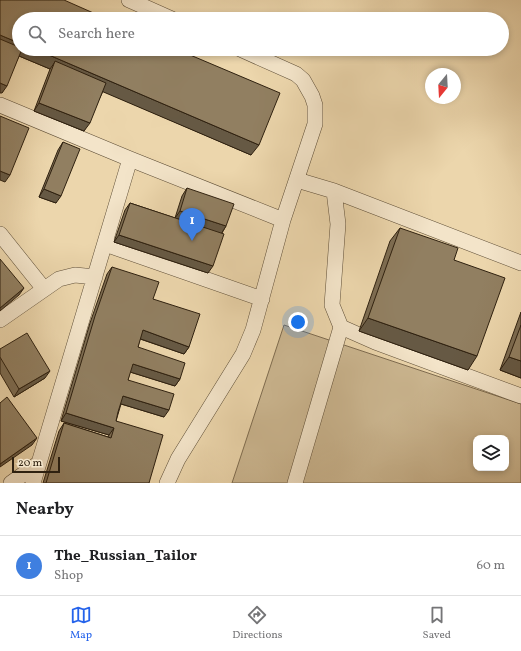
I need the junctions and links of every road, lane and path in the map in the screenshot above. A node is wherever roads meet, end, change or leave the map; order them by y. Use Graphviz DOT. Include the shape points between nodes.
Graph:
graph roads {
  1 [pos="129,0"];
  2 [pos="156,12"];
  3 [pos="256,56"];
  4 [pos="0,105"];
  5 [pos="130,159"];
  6 [pos="297,180"];
  7 [pos="334,191"];
  8 [pos="283,220"];
  9 [pos="0,234"];
  10 [pos="105,244"];
  11 [pos="521,262"];
  12 [pos="95,277"];
  13 [pos="44,289"];
  14 [pos="262,299"];
  15 [pos="0,320"];
  16 [pos="341,327"];
  17 [pos="521,396"];
  18 [pos="39,463"];
  19 [pos="11,483"];
  20 [pos="33,483"];
  21 [pos="167,483"];
  22 [pos="295,483"];
  1 -- 2 [label="street"];
  3 -- 6 [label="street" via="296,74 308,88 315,105 315,124"];
  4 -- 5 [label="street"];
  5 -- 8 [label="street"];
  5 -- 10 [label="street"];
  6 -- 7 [label="street"];
  6 -- 8 [label="street"];
  7 -- 11 [label="street"];
  7 -- 16 [label="street" via="338,224 332,305"];
  8 -- 14 [label="street"];
  9 -- 13 [label="street"];
  10 -- 12 [label="street"];
  10 -- 14 [label="street"];
  12 -- 13 [label="street" via="67,277"];
  12 -- 18 [label="street"];
  13 -- 15 [label="street"];
  14 -- 21 [label="street" via="249,342 178,459"];
  16 -- 17 [label="street"];
  16 -- 22 [label="street"];
  18 -- 19 [label="street"];
  18 -- 20 [label="street"];
}
